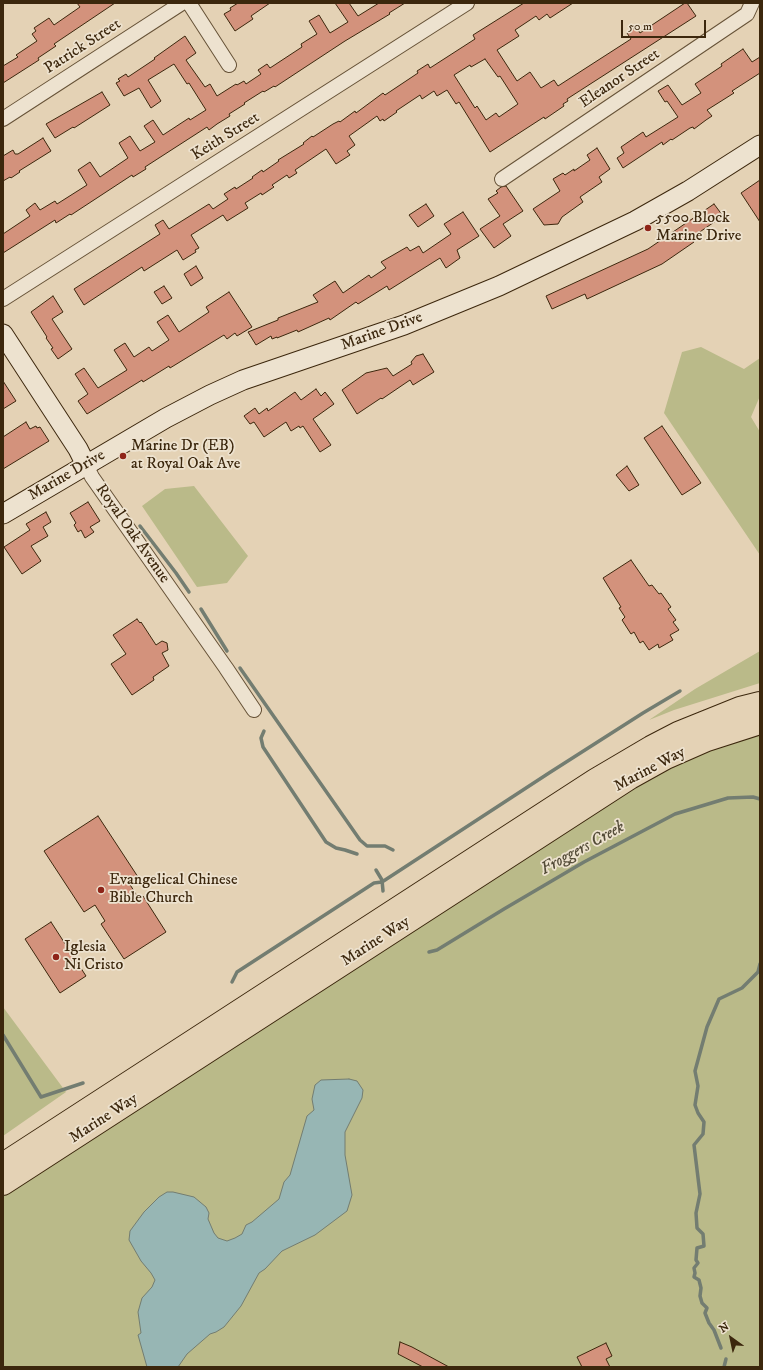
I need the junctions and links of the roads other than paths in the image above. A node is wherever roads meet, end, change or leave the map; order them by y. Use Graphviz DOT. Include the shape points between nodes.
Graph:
graph roads {
  1 [pos="182,3"];
  2 [pos="189,3"];
  3 [pos="467,3"];
  4 [pos="752,3"];
  5 [pos="760,5"];
  6 [pos="229,65"];
  7 [pos="3,119"];
  8 [pos="760,145"];
  9 [pos="502,179"];
  10 [pos="3,300"];
  11 [pos="3,334"];
  12 [pos="86,465"];
  13 [pos="3,514"];
  14 [pos="760,703"];
  15 [pos="254,710"];
  16 [pos="760,723"];
  17 [pos="3,1164"];
  18 [pos="3,1184"];
  1 -- 7 [label="street, Patrick Street"];
  2 -- 6 [label="street"];
  3 -- 10 [label="street, Keith Street"];
  4 -- 5 [label="street"];
  4 -- 9 [label="street, Eleanor Street" via="747,14"];
  8 -- 12 [label="street, Marine Drive" via="635,221 499,286 404,325 237,383 166,418"];
  11 -- 12 [label="street, Royal Oak Avenue"];
  12 -- 13 [label="street, Marine Drive"];
  12 -- 15 [label="street, Royal Oak Avenue"];
  14 -- 17 [label="main road, Marine Way" via="740,708 678,734 596,780"];
  16 -- 18 [label="main road, Marine Way" via="706,740 630,778"];
}
